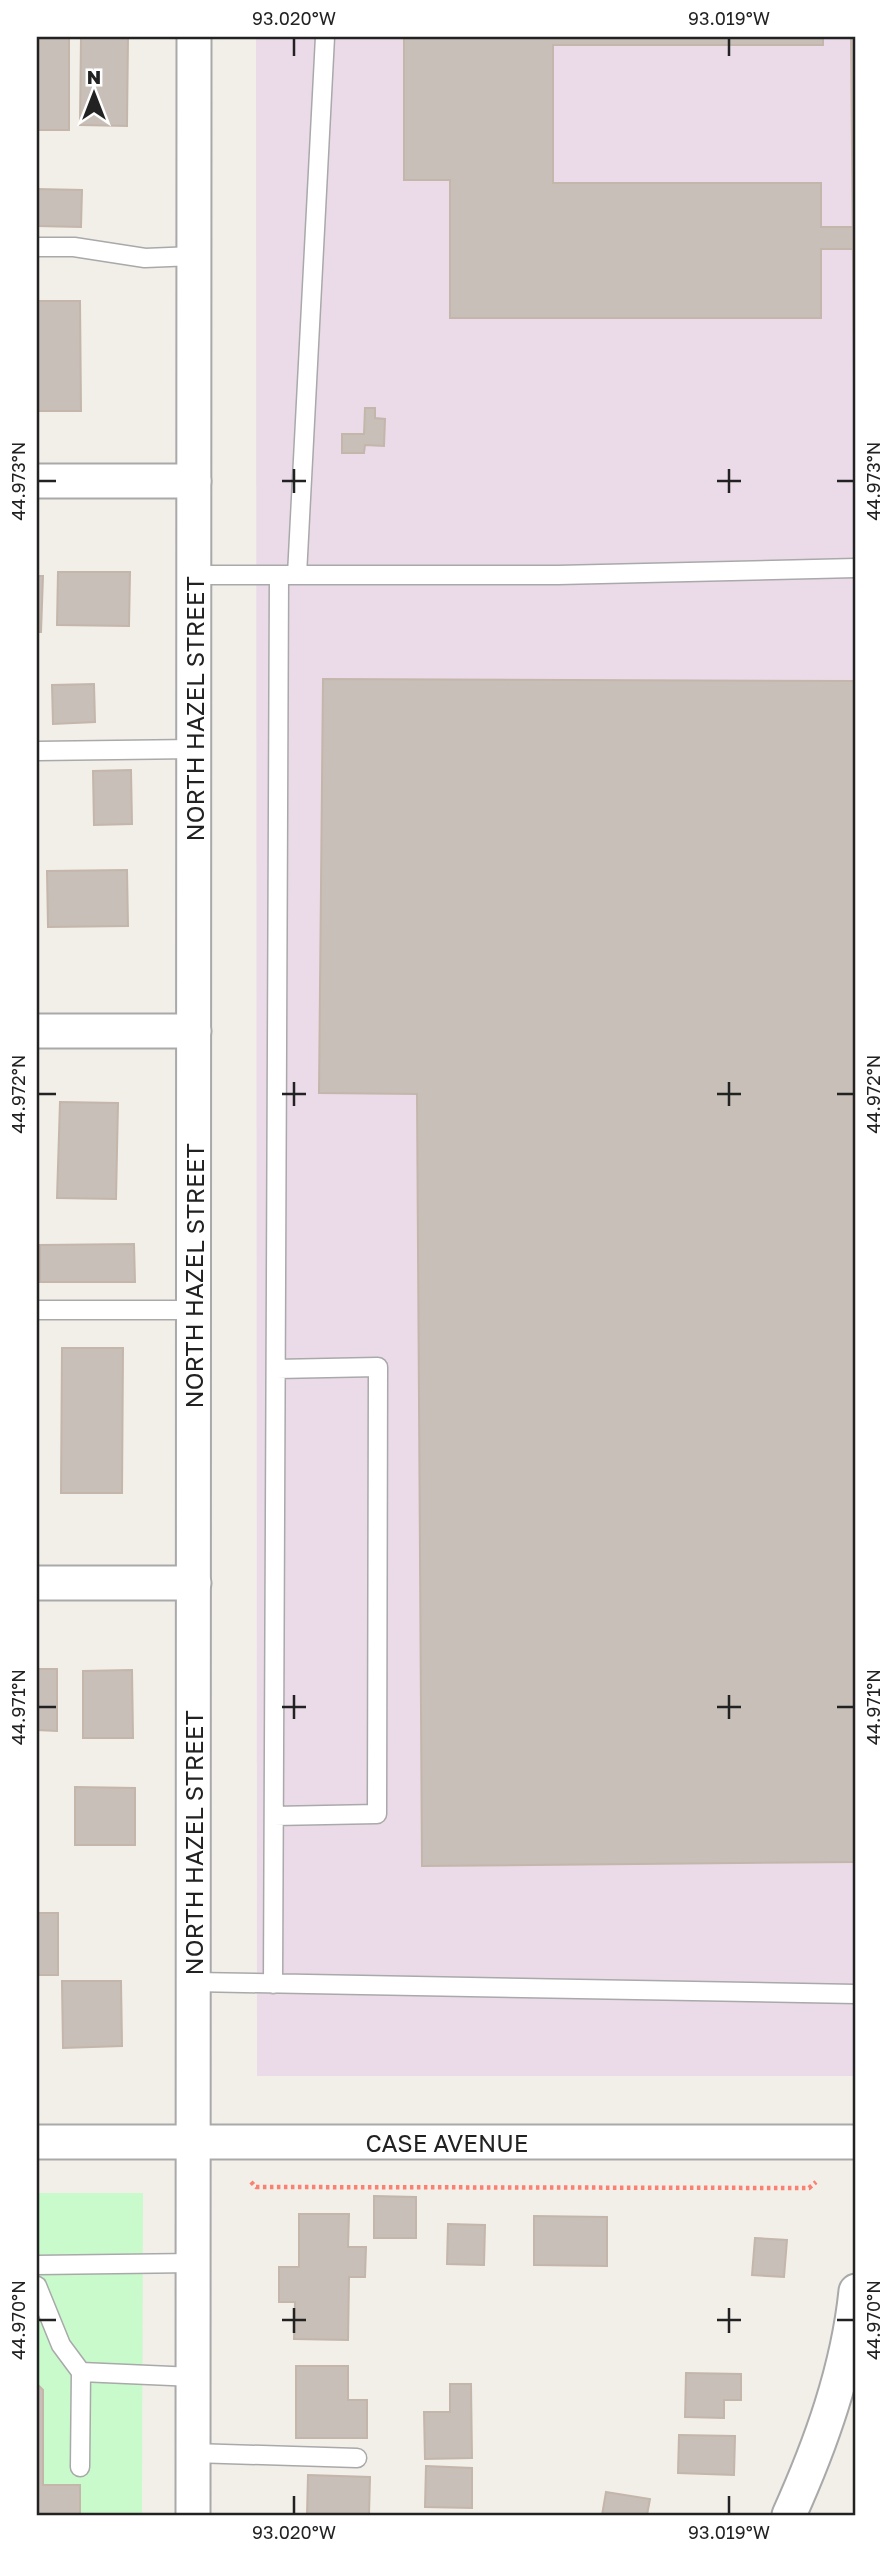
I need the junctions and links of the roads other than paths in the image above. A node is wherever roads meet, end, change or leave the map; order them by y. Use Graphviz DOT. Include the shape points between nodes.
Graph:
graph roads {
  1 [pos="194,37"];
  2 [pos="325,37"];
  3 [pos="37,247"];
  4 [pos="194,256"];
  5 [pos="37,481"];
  6 [pos="194,481"];
  7 [pos="856,568"];
  8 [pos="194,575"];
  9 [pos="288,575"];
  10 [pos="194,749"];
  11 [pos="37,751"];
  12 [pos="37,1031"];
  13 [pos="194,1031"];
  14 [pos="37,1310"];
  15 [pos="194,1310"];
  16 [pos="276,1369"];
  17 [pos="37,1583"];
  18 [pos="194,1583"];
  19 [pos="274,1816"];
  20 [pos="194,1982"];
  21 [pos="273,1984"];
  22 [pos="856,1994"];
  23 [pos="37,2142"];
  24 [pos="194,2142"];
  25 [pos="856,2142"];
  26 [pos="194,2263"];
  27 [pos="37,2265"];
  28 [pos="37,2286"];
  29 [pos="856,2291"];
  30 [pos="81,2372"];
  31 [pos="194,2377"];
  32 [pos="193,2453"];
  33 [pos="357,2458"];
  34 [pos="80,2467"];
  35 [pos="193,2515"];
  36 [pos="789,2515"];
  1 -- 4 [label="street, NORTH HAZEL STREET"];
  2 -- 9 [label="lane"];
  3 -- 4 [label="lane" via="74,247 145,258"];
  4 -- 6 [label="street, NORTH HAZEL STREET"];
  5 -- 6 [label="street"];
  6 -- 8 [label="street, NORTH HAZEL STREET"];
  7 -- 9 [label="lane"];
  8 -- 9 [label="lane"];
  8 -- 10 [label="street, NORTH HAZEL STREET"];
  9 -- 16 [label="lane"];
  10 -- 11 [label="lane"];
  10 -- 13 [label="street, NORTH HAZEL STREET"];
  12 -- 13 [label="street"];
  13 -- 15 [label="street, NORTH HAZEL STREET"];
  14 -- 15 [label="lane"];
  15 -- 18 [label="street, NORTH HAZEL STREET"];
  16 -- 19 [label="lane"];
  16 -- 19 [label="lane" via="378,1367 377,1814"];
  17 -- 18 [label="street"];
  18 -- 20 [label="street, NORTH HAZEL STREET"];
  19 -- 21 [label="lane"];
  20 -- 21 [label="lane"];
  20 -- 24 [label="street, NORTH HAZEL STREET"];
  21 -- 22 [label="lane"];
  23 -- 24 [label="street, CASE AVENUE"];
  24 -- 25 [label="street, CASE AVENUE"];
  24 -- 26 [label="street, NORTH HAZEL STREET"];
  26 -- 27 [label="lane"];
  26 -- 31 [label="street, NORTH HAZEL STREET"];
  28 -- 30 [label="lane" via="61,2345"];
  29 -- 36 [label="street" via="838,2383 814,2460"];
  30 -- 31 [label="lane"];
  30 -- 34 [label="lane"];
  31 -- 32 [label="street, NORTH HAZEL STREET"];
  32 -- 33 [label="lane"];
  32 -- 35 [label="street, NORTH HAZEL STREET"];
}
